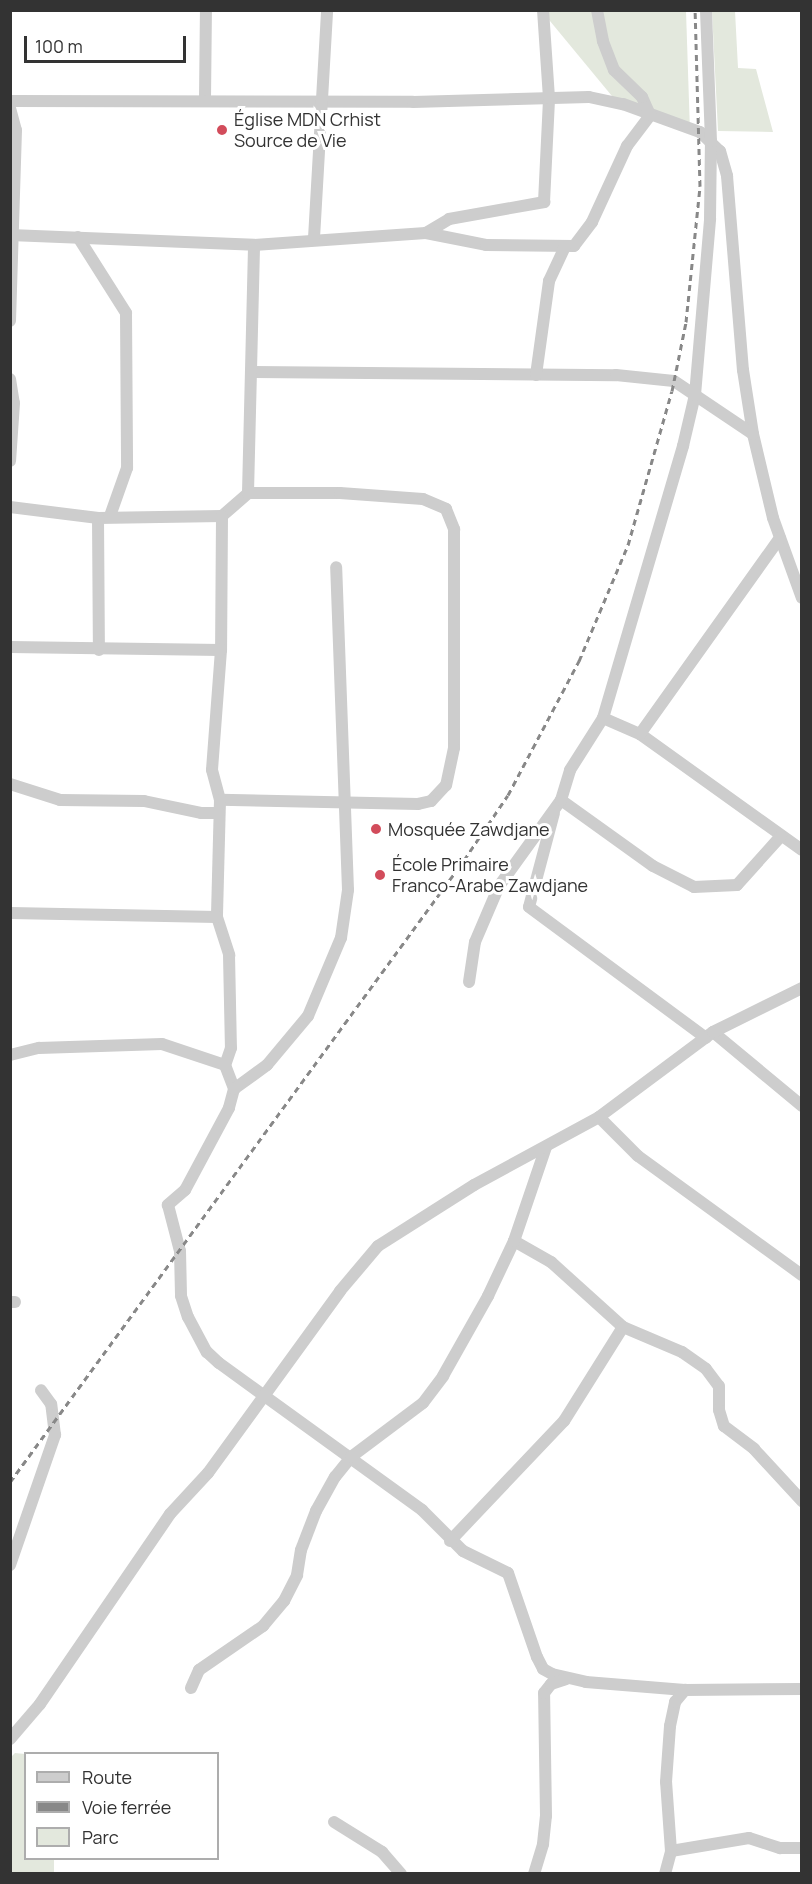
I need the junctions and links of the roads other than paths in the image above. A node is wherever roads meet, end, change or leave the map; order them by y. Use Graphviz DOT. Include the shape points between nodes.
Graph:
graph roads {
  1 [pos="206,10"];
  2 [pos="327,10"];
  3 [pos="543,10"];
  4 [pos="597,10"];
  5 [pos="706,10"];
  6 [pos="549,98"];
  7 [pos="205,100"];
  8 [pos="10,101"];
  9 [pos="320,101"];
  10 [pos="10,108"];
  11 [pos="650,115"];
  12 [pos="711,141"];
  13 [pos="426,233"];
  14 [pos="11,235"];
  15 [pos="78,237"];
  16 [pos="314,238"];
  17 [pos="254,245"];
  18 [pos="565,247"];
  19 [pos="10,321"];
  20 [pos="251,372"];
  21 [pos="536,375"];
  22 [pos="10,379"];
  23 [pos="695,395"];
  24 [pos="753,434"];
  25 [pos="10,461"];
  26 [pos="248,493"];
  27 [pos="10,507"];
  28 [pos="222,516"];
  29 [pos="104,517"];
  30 [pos="780,538"];
  31 [pos="336,567"];
  32 [pos="801,598"];
  33 [pos="10,647"];
  34 [pos="99,650"];
  35 [pos="221,650"];
  36 [pos="603,718"];
  37 [pos="640,734"];
  38 [pos="10,784"];
  39 [pos="220,800"];
  40 [pos="345,802"];
  41 [pos="558,805"];
  42 [pos="219,813"];
  43 [pos="781,836"];
  44 [pos="801,850"];
  45 [pos="10,913"];
  46 [pos="217,917"];
  47 [pos="469,982"];
  48 [pos="801,988"];
  49 [pos="709,1035"];
  50 [pos="10,1055"];
  51 [pos="225,1065"];
  52 [pos="234,1089"];
  53 [pos="801,1106"];
  54 [pos="599,1117"];
  55 [pos="546,1147"];
  56 [pos="514,1241"];
  57 [pos="801,1275"];
  58 [pos="623,1327"];
  59 [pos="40,1390"];
  60 [pos="267,1395"];
  61 [pos="351,1457"];
  62 [pos="801,1501"];
  63 [pos="450,1541"];
  64 [pos="10,1565"];
  65 [pos="543,1669"];
  66 [pos="567,1679"];
  67 [pos="190,1688"];
  68 [pos="801,1689"];
  69 [pos="685,1690"];
  70 [pos="544,1693"];
  71 [pos="10,1739"];
  72 [pos="334,1822"];
  73 [pos="801,1848"];
  74 [pos="671,1851"];
  75 [pos="401,1874"];
  76 [pos="534,1874"];
  77 [pos="665,1874"];
  1 -- 7 [label="street"];
  2 -- 9 [label="street"];
  3 -- 6 [label="street"];
  4 -- 11 [label="street" via="614,70 642,97"];
  5 -- 12 [label="street"];
  6 -- 9 [label="street"];
  6 -- 11 [label="street" via="589,97"];
  6 -- 13 [label="street" via="544,202 449,219"];
  7 -- 8 [label="street"];
  7 -- 9 [label="street"];
  9 -- 16 [label="street"];
  10 -- 14 [label="street" via="16,130"];
  11 -- 12 [label="street" via="700,132"];
  11 -- 18 [label="street" via="610,177 592,222 574,246"];
  12 -- 23 [label="street" via="710,219"];
  12 -- 24 [label="street" via="720,151 727,176 743,370"];
  13 -- 16 [label="street"];
  13 -- 18 [label="street" via="486,245"];
  14 -- 15 [label="street"];
  14 -- 19 [label="street"];
  15 -- 17 [label="street"];
  15 -- 29 [label="street" via="126,313 127,468"];
  16 -- 17 [label="street"];
  17 -- 20 [label="street"];
  18 -- 21 [label="street" via="549,281"];
  20 -- 21 [label="street"];
  20 -- 26 [label="street"];
  21 -- 23 [label="street" via="674,381"];
  22 -- 25 [label="street" via="14,404"];
  23 -- 24 [label="street"];
  23 -- 36 [label="street" via="652,558"];
  24 -- 30 [label="street"];
  26 -- 28 [label="street"];
  26 -- 40 [label="street" via="423,499 435,501 451,517 454,748 447,785 431,801 418,804"];
  27 -- 29 [label="street"];
  28 -- 29 [label="street"];
  28 -- 35 [label="street"];
  29 -- 34 [label="street"];
  30 -- 32 [label="street"];
  30 -- 37 [label="street"];
  31 -- 40 [label="street"];
  33 -- 34 [label="street"];
  34 -- 35 [label="street"];
  35 -- 39 [label="street" via="212,770"];
  36 -- 37 [label="street"];
  36 -- 41 [label="street" via="570,770"];
  37 -- 43 [label="street"];
  38 -- 42 [label="street" via="60,800 144,801"];
  39 -- 40 [label="street"];
  39 -- 42 [label="street"];
  40 -- 52 [label="street" via="348,890 334,960 308,1016 267,1065"];
  41 -- 43 [label="street" via="653,866 694,887 737,885"];
  41 -- 47 [label="street" via="499,886 475,942"];
  41 -- 49 [label="street" via="529,907"];
  42 -- 46 [label="street"];
  43 -- 44 [label="street"];
  45 -- 46 [label="street"];
  46 -- 51 [label="street" via="229,955 231,1048"];
  48 -- 49 [label="street"];
  49 -- 53 [label="street"];
  49 -- 54 [label="street"];
  50 -- 51 [label="street" via="39,1048 162,1044"];
  51 -- 52 [label="street"];
  52 -- 60 [label="street" via="229,1108 185,1190 168,1204 180,1251 181,1296 198,1336 219,1363"];
  54 -- 55 [label="street"];
  54 -- 57 [label="street" via="638,1156"];
  55 -- 56 [label="street"];
  55 -- 60 [label="street" via="474,1185 378,1246 340,1291"];
  56 -- 58 [label="street" via="551,1262"];
  56 -- 61 [label="street" via="488,1296 423,1403"];
  58 -- 62 [label="street" via="682,1352 706,1369 719,1386 724,1426 754,1449"];
  58 -- 63 [label="street" via="564,1421"];
  59 -- 64 [label="street" via="51,1404 56,1435"];
  60 -- 61 [label="street"];
  60 -- 71 [label="street" via="208,1473 170,1514 40,1704"];
  61 -- 63 [label="street" via="432,1517"];
  61 -- 67 [label="street" via="316,1511 301,1550 297,1575 284,1601 263,1626 199,1670"];
  63 -- 65 [label="street" via="508,1573"];
  65 -- 66 [label="street"];
  65 -- 70 [label="street"];
  66 -- 69 [label="street"];
  66 -- 70 [label="street" via="551,1684"];
  68 -- 69 [label="street"];
  69 -- 74 [label="street" via="675,1702 666,1771"];
  70 -- 76 [label="street" via="546,1816"];
  72 -- 75 [label="street" via="382,1852"];
  73 -- 74 [label="street" via="780,1848 749,1838"];
  74 -- 77 [label="street"];
}
